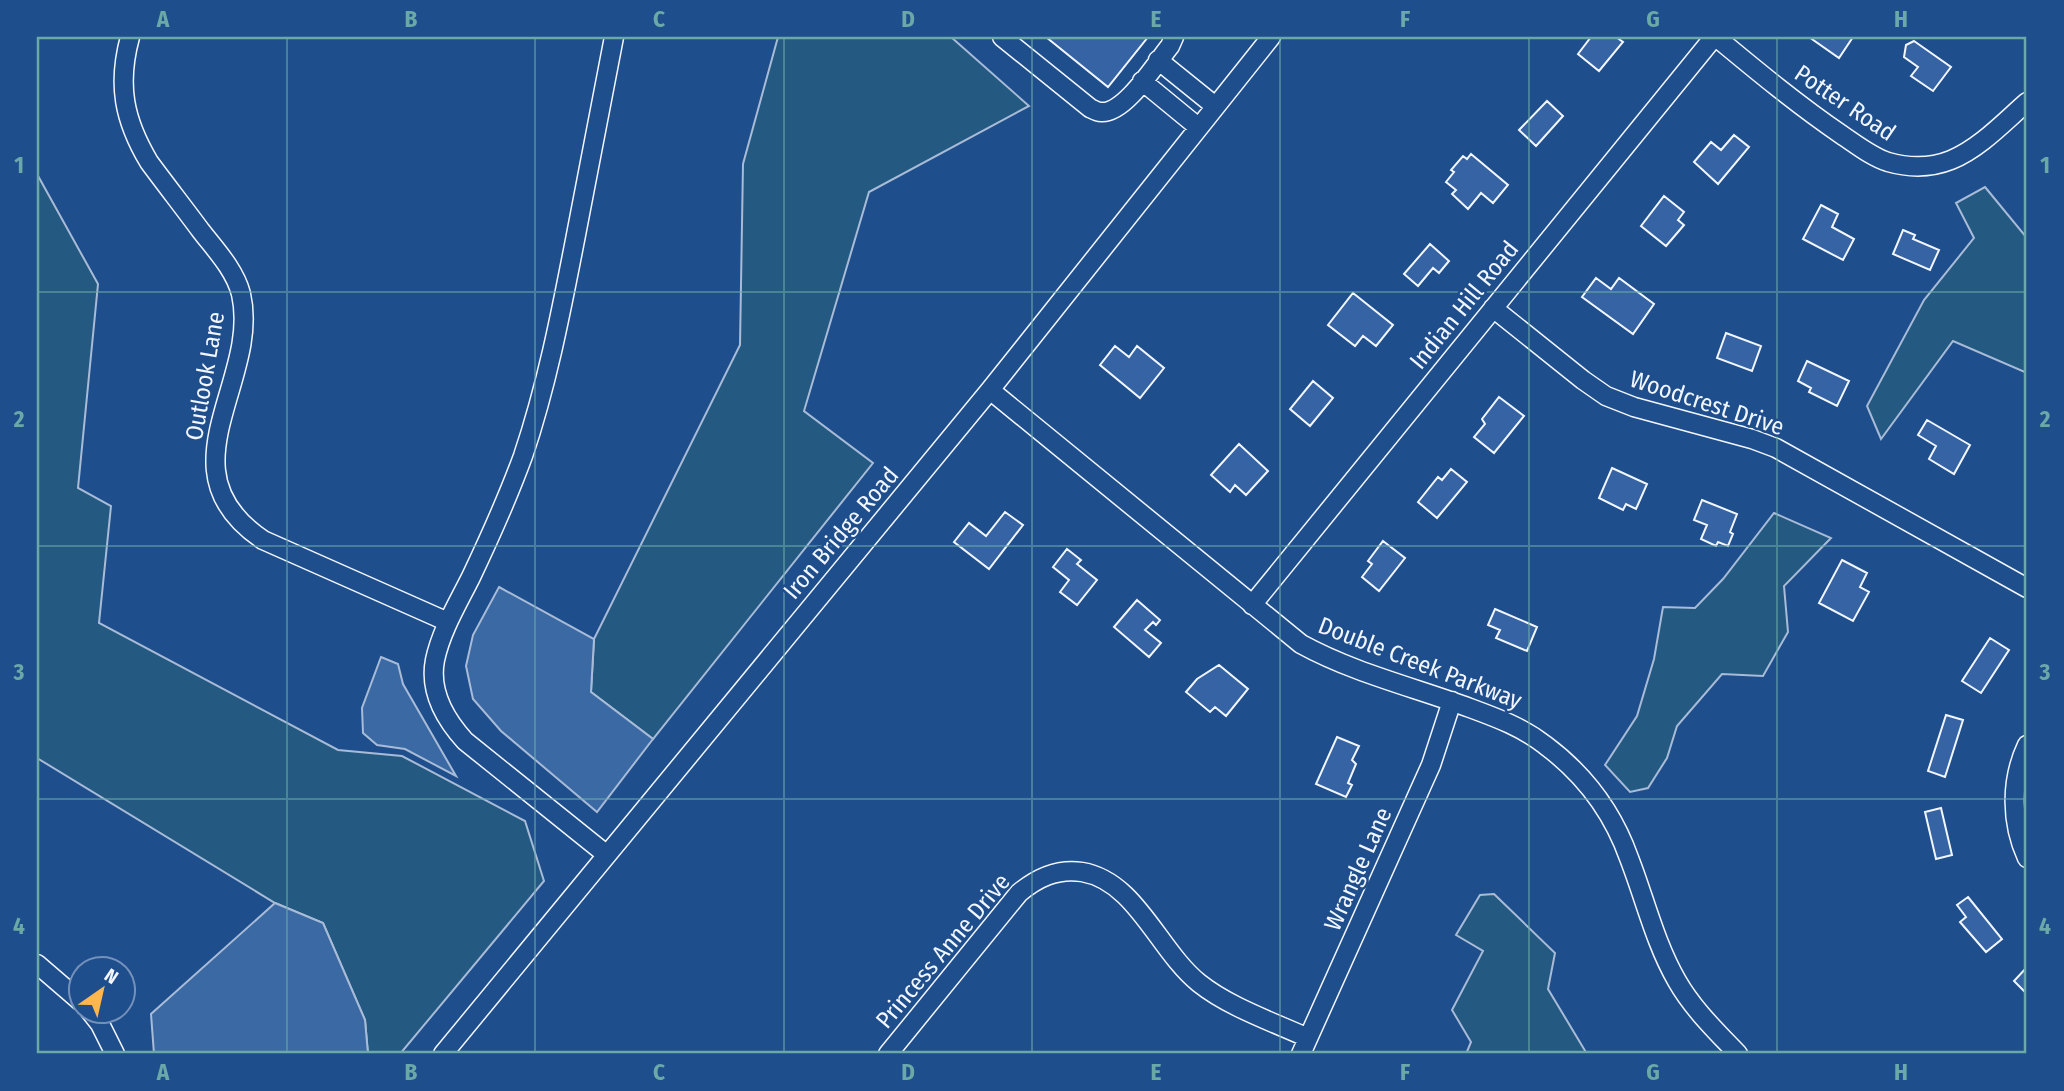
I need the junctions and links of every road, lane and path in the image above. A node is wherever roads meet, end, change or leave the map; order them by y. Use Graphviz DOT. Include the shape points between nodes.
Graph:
graph roads {
  1 [pos="130,37"];
  2 [pos="614,37"];
  3 [pos="1002,37"];
  4 [pos="1174,37"];
  5 [pos="1271,37"];
  6 [pos="1715,37"];
  7 [pos="1158,60"];
  8 [pos="1142,81"];
  9 [pos="2027,102"];
  10 [pos="1215,106"];
  11 [pos="1198,127"];
  12 [pos="1493,308"];
  13 [pos="990,390"];
  14 [pos="2027,588"];
  15 [pos="1252,605"];
  16 [pos="449,622"];
  17 [pos="1452,701"];
  18 [pos="2027,745"];
  19 [pos="607,855"];
  20 [pos="2027,858"];
  21 [pos="37,964"];
  22 [pos="66,988"];
  23 [pos="100,1024"];
  24 [pos="1305,1046"];
  25 [pos="115,1054"];
  26 [pos="443,1054"];
  27 [pos="888,1054"];
  28 [pos="1738,1054"];
  1 -- 16 [label="street, Outlook Lane" via="122,76 126,112 136,138 149,163 226,263 241,296 242,338 215,450 224,500 240,522 263,540"];
  2 -- 16 [label="street" via="560,318 537,411 509,494"];
  3 -- 8 [label="street" via="1101,112 1126,101"];
  4 -- 7 [label="street"];
  5 -- 10 [label="street, Iron Bridge Road"];
  6 -- 9 [label="street, Potter Road" via="1816,118 1888,162 1918,166 1949,161 1976,146"];
  6 -- 12 [label="street, Indian Hill Road"];
  7 -- 8 [label="street"];
  7 -- 10 [label="street"];
  8 -- 11 [label="street"];
  10 -- 11 [label="street, Iron Bridge Road"];
  11 -- 13 [label="street, Iron Bridge Road"];
  12 -- 14 [label="street, Woodcrest Drive" via="1606,396 1776,448"];
  12 -- 15 [label="street, Indian Hill Road"];
  13 -- 15 [label="street, Double Creek Parkway"];
  13 -- 19 [label="street, Iron Bridge Road"];
  15 -- 17 [label="street, Double Creek Parkway" via="1321,655"];
  16 -- 19 [label="street" via="435,659 434,676 442,709 452,726"];
  17 -- 24 [label="street, Wrangle Lane" via="1431,765"];
  17 -- 28 [label="street, Double Creek Parkway" via="1528,733 1565,761 1590,788 1621,839 1676,981 1701,1016"];
  18 -- 20 [label="street" via="2014,802 2016,827"];
  19 -- 26 [label="street, Iron Bridge Road"];
  21 -- 22 [label="street"];
  23 -- 25 [label="street"];
  24 -- 27 [label="street, Princess Anne Drive" via="1199,983 1171,956 1119,888 1092,874 1073,871 1049,874 1019,893"];
}
